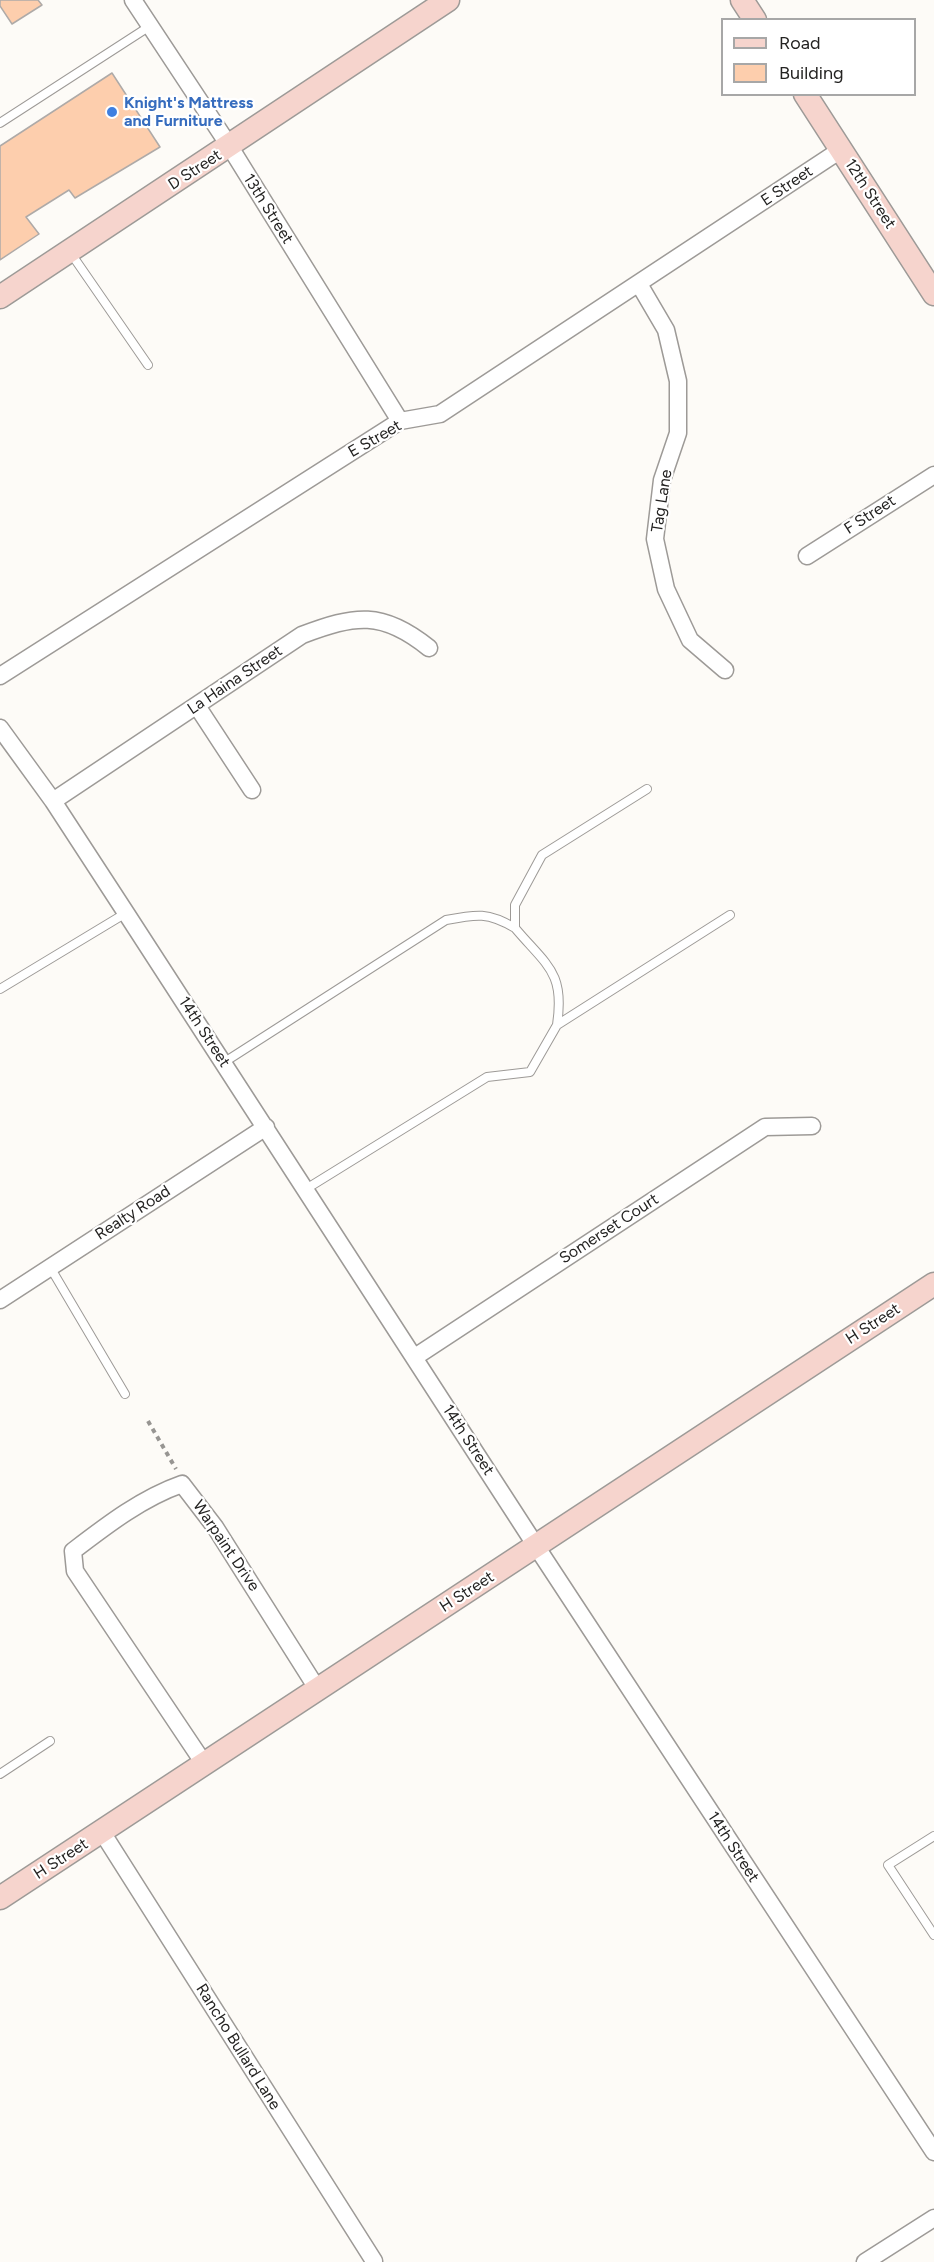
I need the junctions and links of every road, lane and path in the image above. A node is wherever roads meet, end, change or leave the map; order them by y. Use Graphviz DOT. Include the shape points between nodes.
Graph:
graph roads {
  1 [pos="133,0"];
  2 [pos="448,0"];
  3 [pos="742,0"];
  4 [pos="754,18"];
  5 [pos="150,26"];
  6 [pos="806,96"];
  7 [pos="0,123"];
  8 [pos="230,147"];
  9 [pos="842,149"];
  10 [pos="70,252"];
  11 [pos="639,284"];
  12 [pos="934,294"];
  13 [pos="0,297"];
  14 [pos="148,365"];
  15 [pos="400,421"];
  16 [pos="934,475"];
  17 [pos="807,556"];
  18 [pos="429,648"];
  19 [pos="724,670"];
  20 [pos="0,676"];
  21 [pos="197,706"];
  22 [pos="0,729"];
  23 [pos="647,789"];
  24 [pos="252,790"];
  25 [pos="52,801"];
  26 [pos="126,914"];
  27 [pos="730,915"];
  28 [pos="515,928"];
  29 [pos="0,989"];
  30 [pos="557,1025"];
  31 [pos="223,1063"];
  32 [pos="812,1126"];
  33 [pos="267,1127"];
  34 [pos="306,1189"];
  35 [pos="50,1267"];
  36 [pos="934,1284"];
  37 [pos="0,1300"];
  38 [pos="415,1357"];
  39 [pos="125,1394"];
  40 [pos="148,1421"];
  41 [pos="182,1484"];
  42 [pos="536,1546"];
  43 [pos="318,1690"];
  44 [pos="50,1741"];
  45 [pos="205,1765"];
  46 [pos="0,1774"];
  47 [pos="102,1832"];
  48 [pos="934,1836"];
  49 [pos="0,1898"];
  50 [pos="934,1935"];
  51 [pos="934,2152"];
  52 [pos="934,2218"];
  53 [pos="374,2261"];
  54 [pos="865,2262"];
  1 -- 5 [label="street, 13th Street"];
  2 -- 8 [label="street, D Street"];
  3 -- 4 [label="street"];
  5 -- 7 [label="lane"];
  5 -- 8 [label="street, 13th Street"];
  6 -- 9 [label="street, 12th Street"];
  8 -- 10 [label="street, D Street"];
  8 -- 15 [label="street, 13th Street"];
  9 -- 11 [label="street, E Street"];
  9 -- 12 [label="street, 12th Street"];
  10 -- 13 [label="street, D Street"];
  10 -- 14 [label="lane"];
  11 -- 15 [label="street, E Street" via="440,414"];
  11 -- 19 [label="street, Tag Lane" via="666,330 678,381 678,433 662,480 656,539 666,589 690,640"];
  15 -- 20 [label="street, E Street"];
  16 -- 17 [label="street, F Street"];
  18 -- 21 [label="street, La Haina Street" via="409,631 367,618 341,620 302,635"];
  21 -- 24 [label="street"];
  21 -- 25 [label="street, La Haina Street"];
  22 -- 25 [label="street, 14th Street"];
  23 -- 28 [label="lane" via="542,855 515,905"];
  25 -- 26 [label="street, 14th Street"];
  26 -- 29 [label="lane"];
  26 -- 31 [label="street, 14th Street"];
  27 -- 30 [label="lane"];
  28 -- 30 [label="lane" via="557,977 561,999"];
  28 -- 31 [label="lane" via="497,917 478,914 446,920"];
  30 -- 34 [label="lane" via="530,1072 487,1077"];
  31 -- 33 [label="street, 14th Street"];
  32 -- 38 [label="street, Somerset Court" via="765,1127"];
  33 -- 34 [label="street, 14th Street"];
  33 -- 35 [label="street, Realty Road"];
  34 -- 38 [label="street, 14th Street"];
  35 -- 37 [label="street, Realty Road"];
  35 -- 39 [label="lane"];
  36 -- 42 [label="street, H Street"];
  38 -- 42 [label="street, 14th Street"];
  40 -- 41 [label="path" via="172,1458"];
  41 -- 43 [label="street, Warpaint Drive" via="215,1527"];
  41 -- 45 [label="street, Warpaint Drive" via="157,1492 73,1551 75,1571"];
  42 -- 43 [label="street, H Street"];
  42 -- 51 [label="street, 14th Street"];
  43 -- 45 [label="street, H Street"];
  44 -- 46 [label="lane"];
  45 -- 47 [label="street, H Street"];
  47 -- 49 [label="street, H Street"];
  47 -- 53 [label="street, Rancho Bullard Lane"];
  48 -- 50 [label="lane" via="888,1865"];
  52 -- 54 [label="street"];
}
